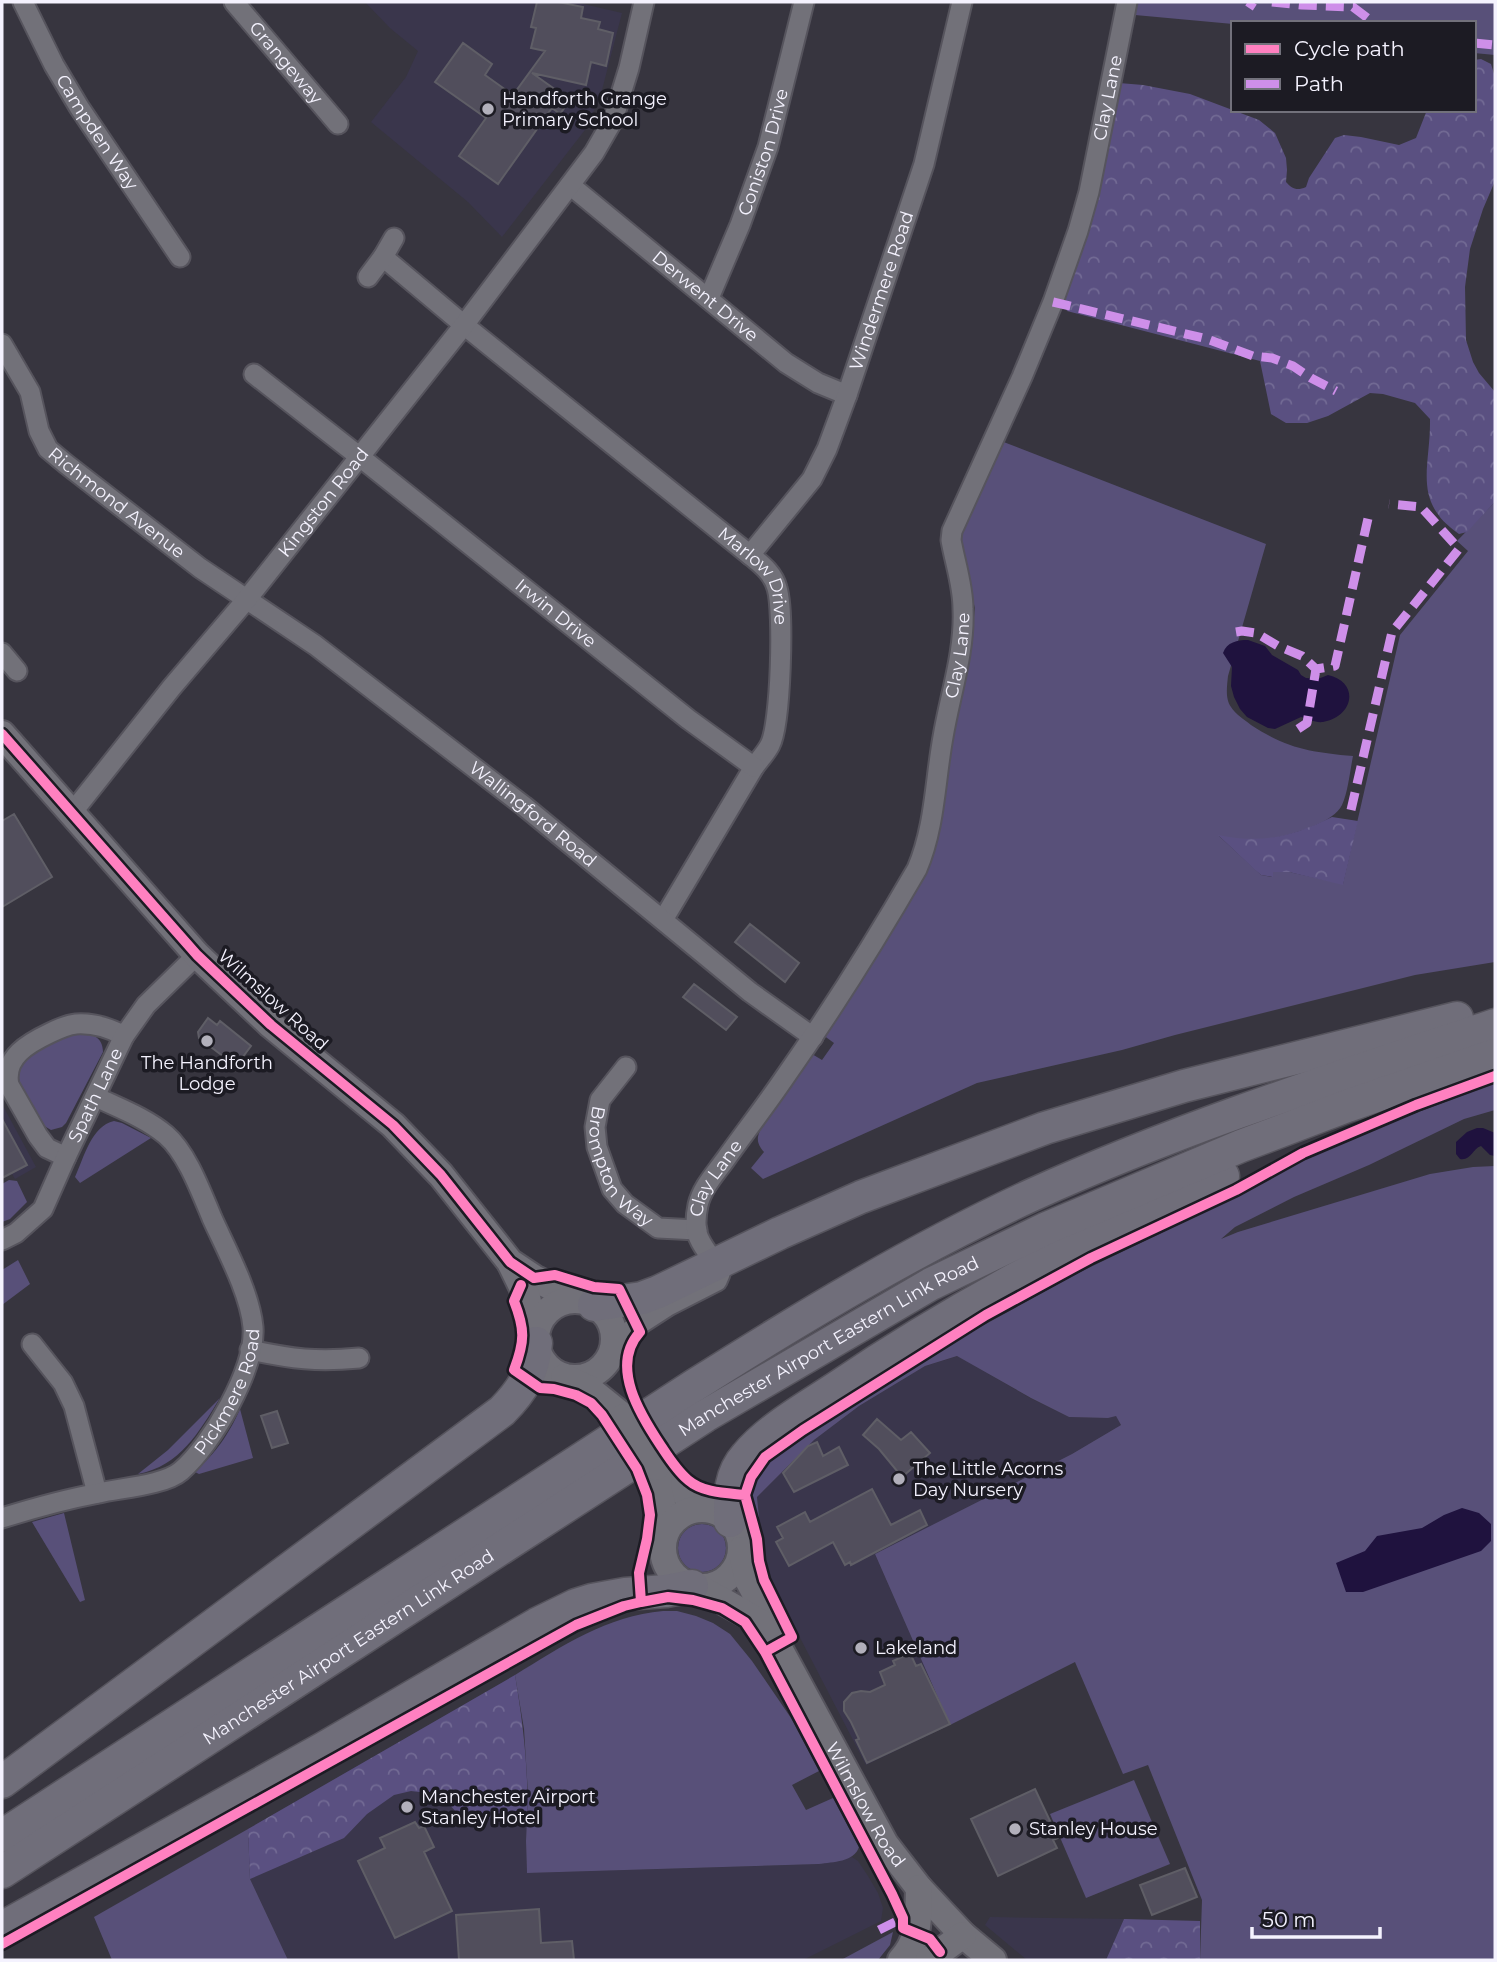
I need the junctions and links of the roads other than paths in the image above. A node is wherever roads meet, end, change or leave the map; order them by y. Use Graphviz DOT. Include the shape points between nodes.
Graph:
graph roads {
  1 [pos="23,2"];
  2 [pos="233,2"];
  3 [pos="644,2"];
  4 [pos="804,2"];
  5 [pos="962,2"];
  6 [pos="1127,2"];
  7 [pos="338,124"];
  8 [pos="570,186"];
  9 [pos="394,238"];
  10 [pos="180,257"];
  11 [pos="383,257"];
  12 [pos="368,277"];
  13 [pos="709,299"];
  14 [pos="464,325"];
  15 [pos="2,344"];
  16 [pos="254,374"];
  17 [pos="847,395"];
  18 [pos="360,457"];
  19 [pos="750,555"];
  20 [pos="247,599"];
  21 [pos="2,653"];
  22 [pos="17,671"];
  23 [pos="2,734"];
  24 [pos="754,767"];
  25 [pos="71,814"];
  26 [pos="663,920"];
  27 [pos="197,955"];
  28 [pos="1495,1009"];
  29 [pos="1495,1025"];
  30 [pos="124,1036"];
  31 [pos="813,1037"];
  32 [pos="1495,1055"];
  33 [pos="1495,1063"];
  34 [pos="626,1067"];
  35 [pos="96,1097"];
  36 [pos="66,1157"];
  37 [pos="696,1230"];
  38 [pos="2,1240"];
  39 [pos="510,1262"];
  40 [pos="716,1265"];
  41 [pos="585,1303"];
  42 [pos="536,1341"];
  43 [pos="32,1344"];
  44 [pos="614,1344"];
  45 [pos="250,1350"];
  46 [pos="359,1358"];
  47 [pos="564,1377"];
  48 [pos="624,1417"];
  49 [pos="657,1469"];
  50 [pos="97,1493"];
  51 [pos="2,1518"];
  52 [pos="725,1527"];
  53 [pos="663,1542"];
  54 [pos="695,1586"];
  55 [pos="767,1626"];
  56 [pos="2,1782"];
  57 [pos="2,1836"];
  58 [pos="2,1872"];
  59 [pos="919,1888"];
  60 [pos="2,1927"];
  61 [pos="963,1935"];
  62 [pos="901,1960"];
  63 [pos="929,1960"];
  64 [pos="993,1960"];
  1 -- 10 [label="street, Campden Way" via="79,107"];
  2 -- 7 [label="street, Grangeway"];
  3 -- 8 [label="street, Kingston Road" via="613,120"];
  4 -- 13 [label="street, Coniston Drive" via="768,147"];
  5 -- 17 [label="street, Windermere Road" via="924,164"];
  6 -- 31 [label="street, Clay Lane" via="1078,231 1022,377 952,530 963,623 930,835 913,876"];
  8 -- 13 [label="street, Derwent Drive"];
  8 -- 14 [label="street, Kingston Road"];
  9 -- 11 [label="street"];
  11 -- 12 [label="street"];
  11 -- 14 [label="street, Marlow Drive"];
  13 -- 17 [label="street, Derwent Drive" via="786,363"];
  14 -- 18 [label="street, Kingston Road"];
  14 -- 19 [label="street, Marlow Drive"];
  15 -- 20 [label="street, Richmond Avenue" via="30,391 48,449 200,568"];
  16 -- 18 [label="street, Irwin Drive"];
  17 -- 19 [label="street, Windermere Road" via="812,479"];
  18 -- 20 [label="street, Kingston Road"];
  18 -- 24 [label="street, Irwin Drive"];
  19 -- 24 [label="street, Marlow Drive" via="770,572 777,587 781,626 775,731"];
  20 -- 25 [label="street, Kingston Road"];
  20 -- 26 [label="street, Wallingford Road" via="524,806"];
  21 -- 22 [label="street"];
  23 -- 25 [label="main road, Wilmslow Road"];
  24 -- 26 [label="street, Marlow Drive"];
  25 -- 27 [label="main road, Wilmslow Road"];
  26 -- 31 [label="street, Wallingford Road"];
  27 -- 30 [label="street, Spath Lane" via="146,1005"];
  27 -- 39 [label="main road, Wilmslow Road" via="271,1025 393,1125 441,1175"];
  28 -- 40 [label="highway" via="1184,1086 1045,1128 861,1197"];
  29 -- 57 [label="highway, Manchester Airport Eastern Link Road" via="1137,1151 1031,1196 915,1254 729,1363"];
  30 -- 35 [label="street, Spath Lane"];
  30 -- 36 [label="street" via="89,1025 64,1027 33,1041 11,1063 9,1085 38,1136 47,1148"];
  31 -- 37 [label="street, Clay Lane" via="701,1194"];
  32 -- 58 [label="highway, Manchester Airport Eastern Link Road" via="1241,1146 1047,1228 931,1284 705,1416"];
  33 -- 52 [label="highway" via="1319,1133 1186,1193 956,1312 774,1430 746,1455 735,1472"];
  34 -- 37 [label="street, Brompton Way" via="600,1100 595,1127 612,1189 658,1228"];
  35 -- 36 [label="street, Spath Lane"];
  35 -- 45 [label="street, Pickmere Road" via="146,1122 177,1146 248,1301 253,1328"];
  36 -- 38 [label="street, Spath Lane" via="43,1209"];
  37 -- 40 [label="street, Clay Lane"];
  39 -- 41 [label="main road, Wilmslow Road"];
  39 -- 42 [label="main road, Wilmslow Road" via="527,1297"];
  40 -- 41 [label="highway" via="642,1298"];
  40 -- 44 [label="street" via="717,1281 668,1306"];
  41 -- 42 [label="main road" via="562,1302 545,1314"];
  41 -- 44 [label="main road" via="610,1321"];
  42 -- 47 [label="main road" via="544,1364"];
  42 -- 56 [label="highway" via="527,1379 502,1411"];
  43 -- 50 [label="street" via="63,1383 74,1406"];
  44 -- 47 [label="main road" via="609,1359 594,1374"];
  44 -- 48 [label="main road" via="614,1374"];
  45 -- 46 [label="street" via="291,1359"];
  45 -- 50 [label="street, Pickmere Road" via="224,1416 179,1473 150,1484"];
  47 -- 48 [label="main road" via="588,1388"];
  48 -- 49 [label="main road, bridge"];
  49 -- 52 [label="main road"];
  49 -- 53 [label="main road"];
  50 -- 51 [label="street, Pickmere Road"];
  52 -- 53 [label="main road" via="688,1511 666,1532"];
  52 -- 54 [label="main road" via="738,1562 729,1577 711,1586"];
  52 -- 55 [label="main road, Wilmslow Road"];
  53 -- 54 [label="main road" via="671,1573"];
  54 -- 55 [label="main road"];
  54 -- 60 [label="highway" via="601,1598 561,1612"];
  55 -- 59 [label="main road, Wilmslow Road" via="885,1844"];
  59 -- 61 [label="main road, Wilmslow Road"];
  59 -- 62 [label="main road" via="917,1934"];
  61 -- 63 [label="main road"];
  61 -- 64 [label="main road, Wilmslow Road"];
}
